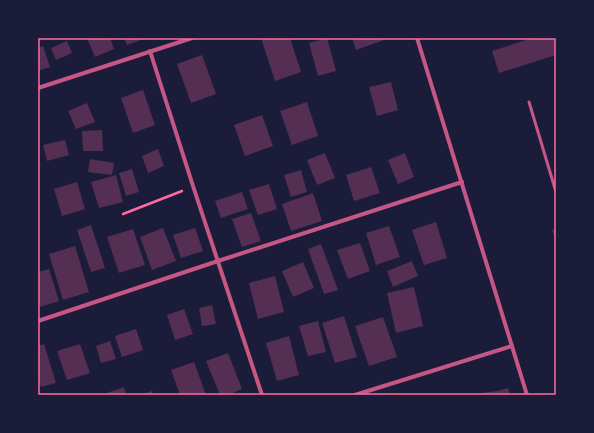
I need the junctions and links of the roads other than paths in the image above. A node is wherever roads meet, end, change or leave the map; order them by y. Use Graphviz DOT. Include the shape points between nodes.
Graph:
graph roads {
  1 [pos="192,38"];
  2 [pos="418,38"];
  3 [pos="150,51"];
  4 [pos="38,88"];
  5 [pos="529,102"];
  6 [pos="462,182"];
  7 [pos="556,192"];
  8 [pos="218,261"];
  9 [pos="38,321"];
  10 [pos="512,346"];
  11 [pos="262,395"];
  12 [pos="355,395"];
  13 [pos="527,395"];
  1 -- 3 [label="street"];
  2 -- 6 [label="street"];
  3 -- 4 [label="street"];
  3 -- 8 [label="street"];
  5 -- 7 [label="lane"];
  6 -- 8 [label="street"];
  6 -- 10 [label="street"];
  8 -- 9 [label="street"];
  8 -- 11 [label="street"];
  10 -- 12 [label="street"];
  10 -- 13 [label="street"];
}
